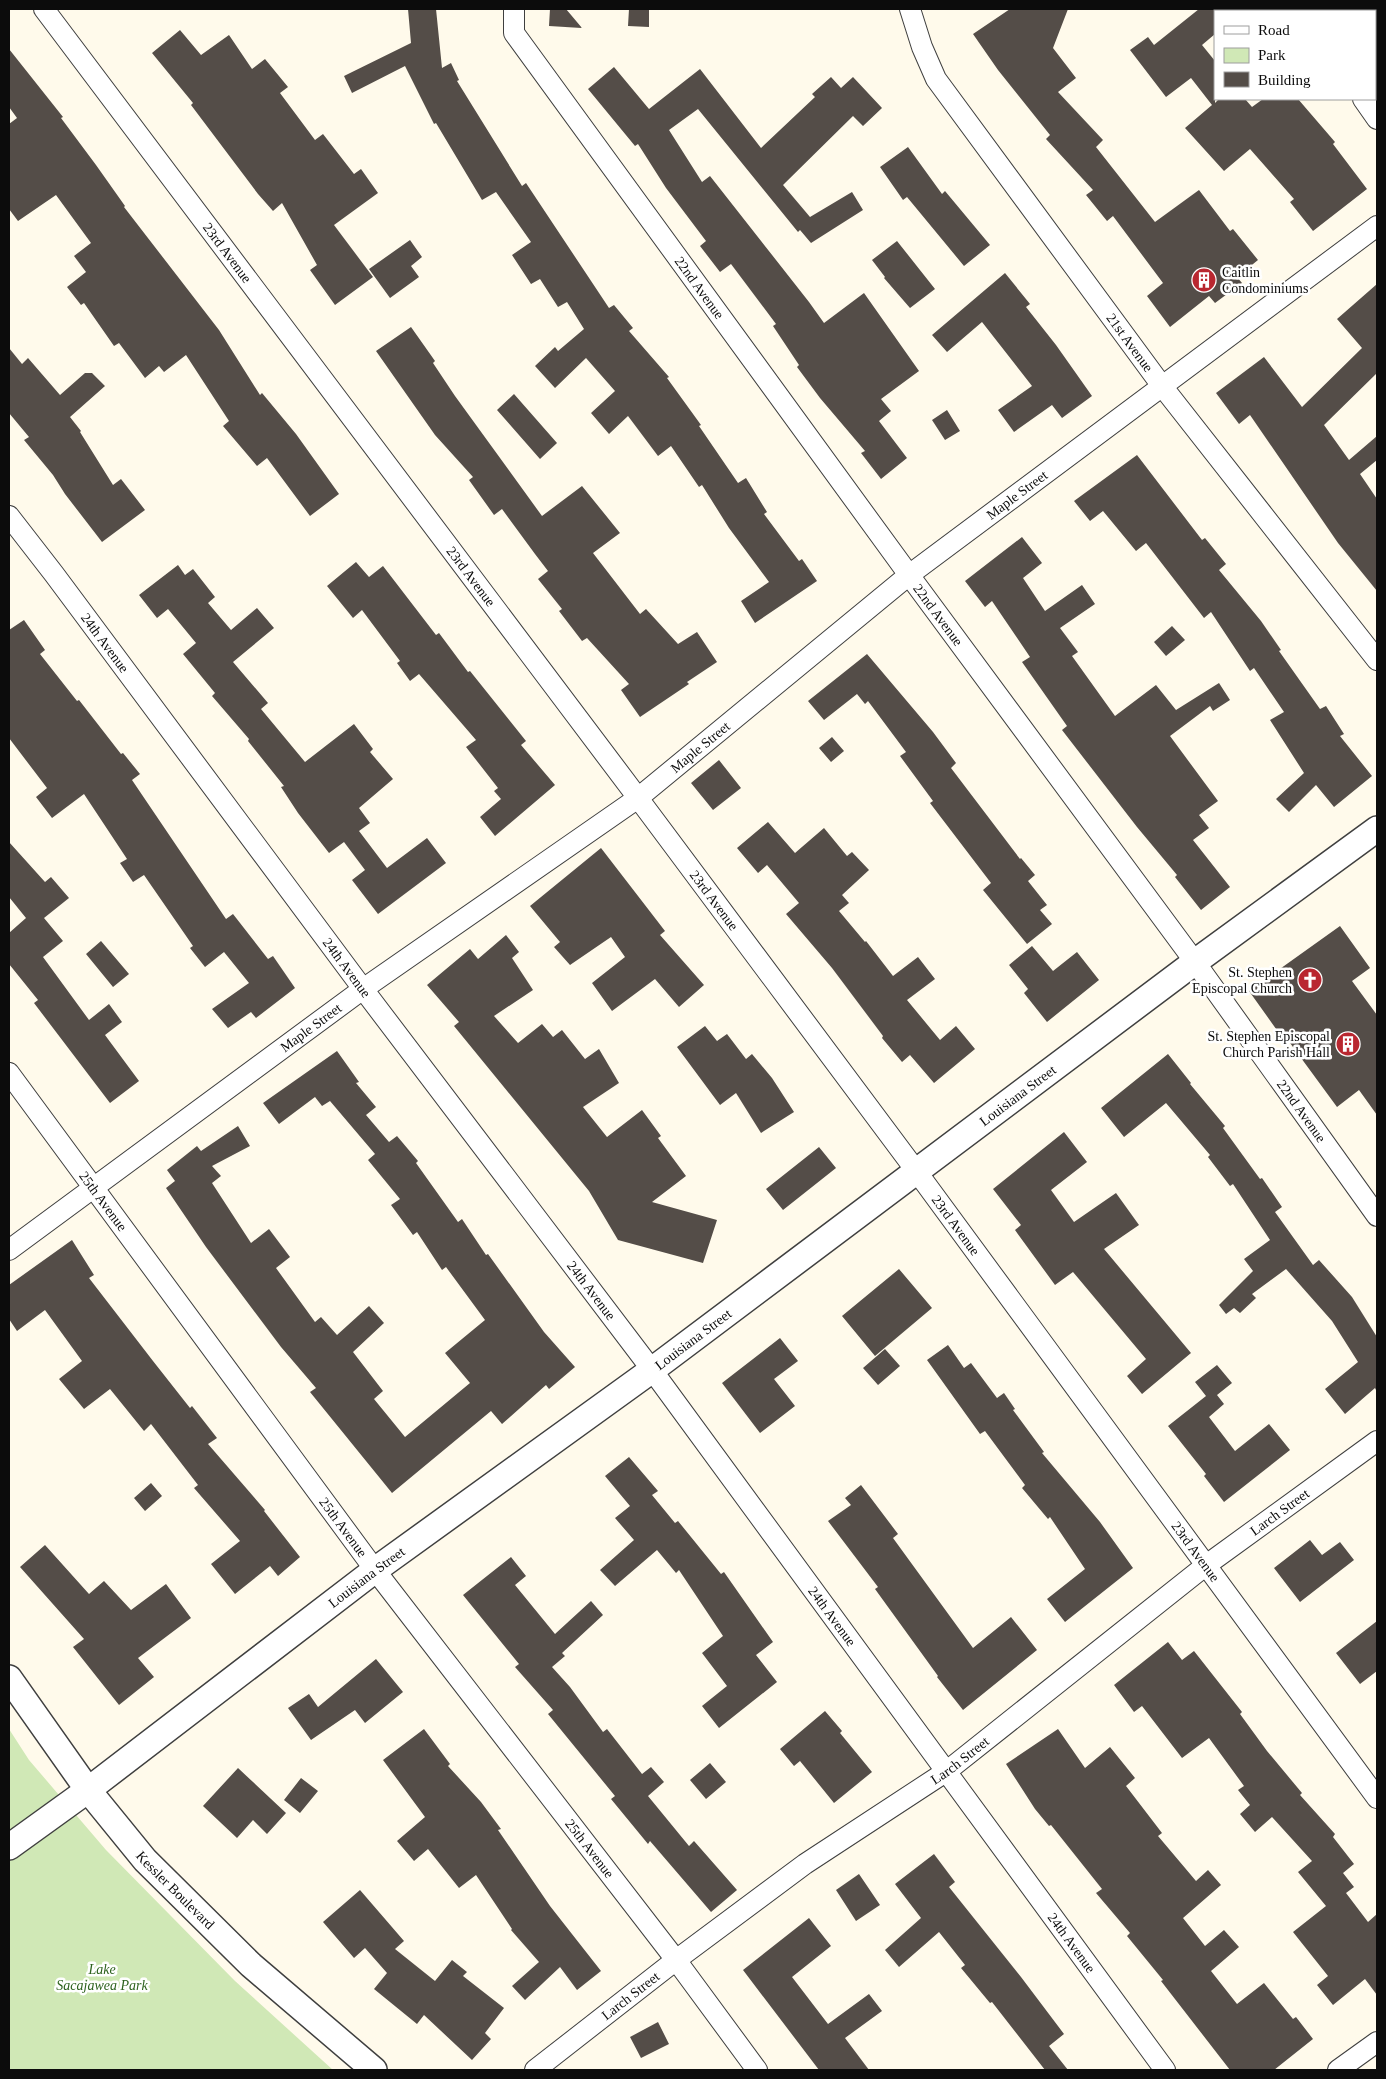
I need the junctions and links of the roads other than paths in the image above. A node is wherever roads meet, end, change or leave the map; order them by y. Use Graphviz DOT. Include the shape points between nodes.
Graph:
graph roads {
  1 [pos="44,9"];
  2 [pos="514,9"];
  3 [pos="910,9"];
  4 [pos="1364,100"];
  5 [pos="1377,119"];
  6 [pos="1377,226"];
  7 [pos="1162,386"];
  8 [pos="9,516"];
  9 [pos="908,575"];
  10 [pos="1377,660"];
  11 [pos="638,798"];
  12 [pos="1377,829"];
  13 [pos="1195,962"];
  14 [pos="363,989"];
  15 [pos="9,1073"];
  16 [pos="917,1172"];
  17 [pos="92,1186"];
  18 [pos="1377,1216"];
  19 [pos="9,1250"];
  20 [pos="652,1370"];
  21 [pos="1377,1441"];
  22 [pos="1205,1566"];
  23 [pos="375,1570"];
  24 [pos="9,1678"];
  25 [pos="947,1771"];
  26 [pos="88,1790"];
  27 [pos="1377,1798"];
  28 [pos="9,1847"];
  29 [pos="676,1960"];
  30 [pos="1377,2042"];
  31 [pos="374,2070"];
  32 [pos="535,2070"];
  33 [pos="757,2070"];
  34 [pos="1165,2070"];
  35 [pos="1338,2070"];
  1 -- 11 [label="street, 23rd Avenue"];
  2 -- 9 [label="street, 22nd Avenue" via="514,33"];
  3 -- 7 [label="street, 21st Avenue" via="936,79"];
  4 -- 5 [label="street"];
  6 -- 7 [label="street, Maple Street"];
  7 -- 9 [label="street, Maple Street"];
  7 -- 10 [label="street, 21st Avenue"];
  8 -- 14 [label="street, 24th Avenue"];
  9 -- 11 [label="street, Maple Street"];
  9 -- 13 [label="street, 22nd Avenue"];
  11 -- 14 [label="street, Maple Street"];
  11 -- 16 [label="street, 23rd Avenue"];
  12 -- 13 [label="street, Louisiana Street"];
  13 -- 16 [label="street, Louisiana Street"];
  13 -- 18 [label="street, 22nd Avenue"];
  14 -- 17 [label="street, Maple Street"];
  14 -- 20 [label="street, 24th Avenue"];
  15 -- 17 [label="street, 25th Avenue"];
  16 -- 20 [label="street, Louisiana Street"];
  16 -- 22 [label="street, 23rd Avenue"];
  17 -- 19 [label="street, Maple Street"];
  17 -- 23 [label="street, 25th Avenue"];
  20 -- 23 [label="street, Louisiana Street"];
  20 -- 25 [label="street, 24th Avenue"];
  21 -- 22 [label="street, Larch Street"];
  22 -- 25 [label="street, Larch Street"];
  22 -- 27 [label="street, 23rd Avenue"];
  23 -- 26 [label="street, Louisiana Street"];
  23 -- 29 [label="street, 25th Avenue"];
  24 -- 26 [label="street, Kessler Boulevard"];
  25 -- 29 [label="street, Larch Street" via="805,1864"];
  25 -- 34 [label="street, 24th Avenue"];
  26 -- 28 [label="street, Louisiana Street"];
  26 -- 31 [label="street, Kessler Boulevard" via="146,1860 251,1965"];
  29 -- 32 [label="street, Larch Street"];
  29 -- 33 [label="street, 25th Avenue"];
  30 -- 35 [label="street"];
}
